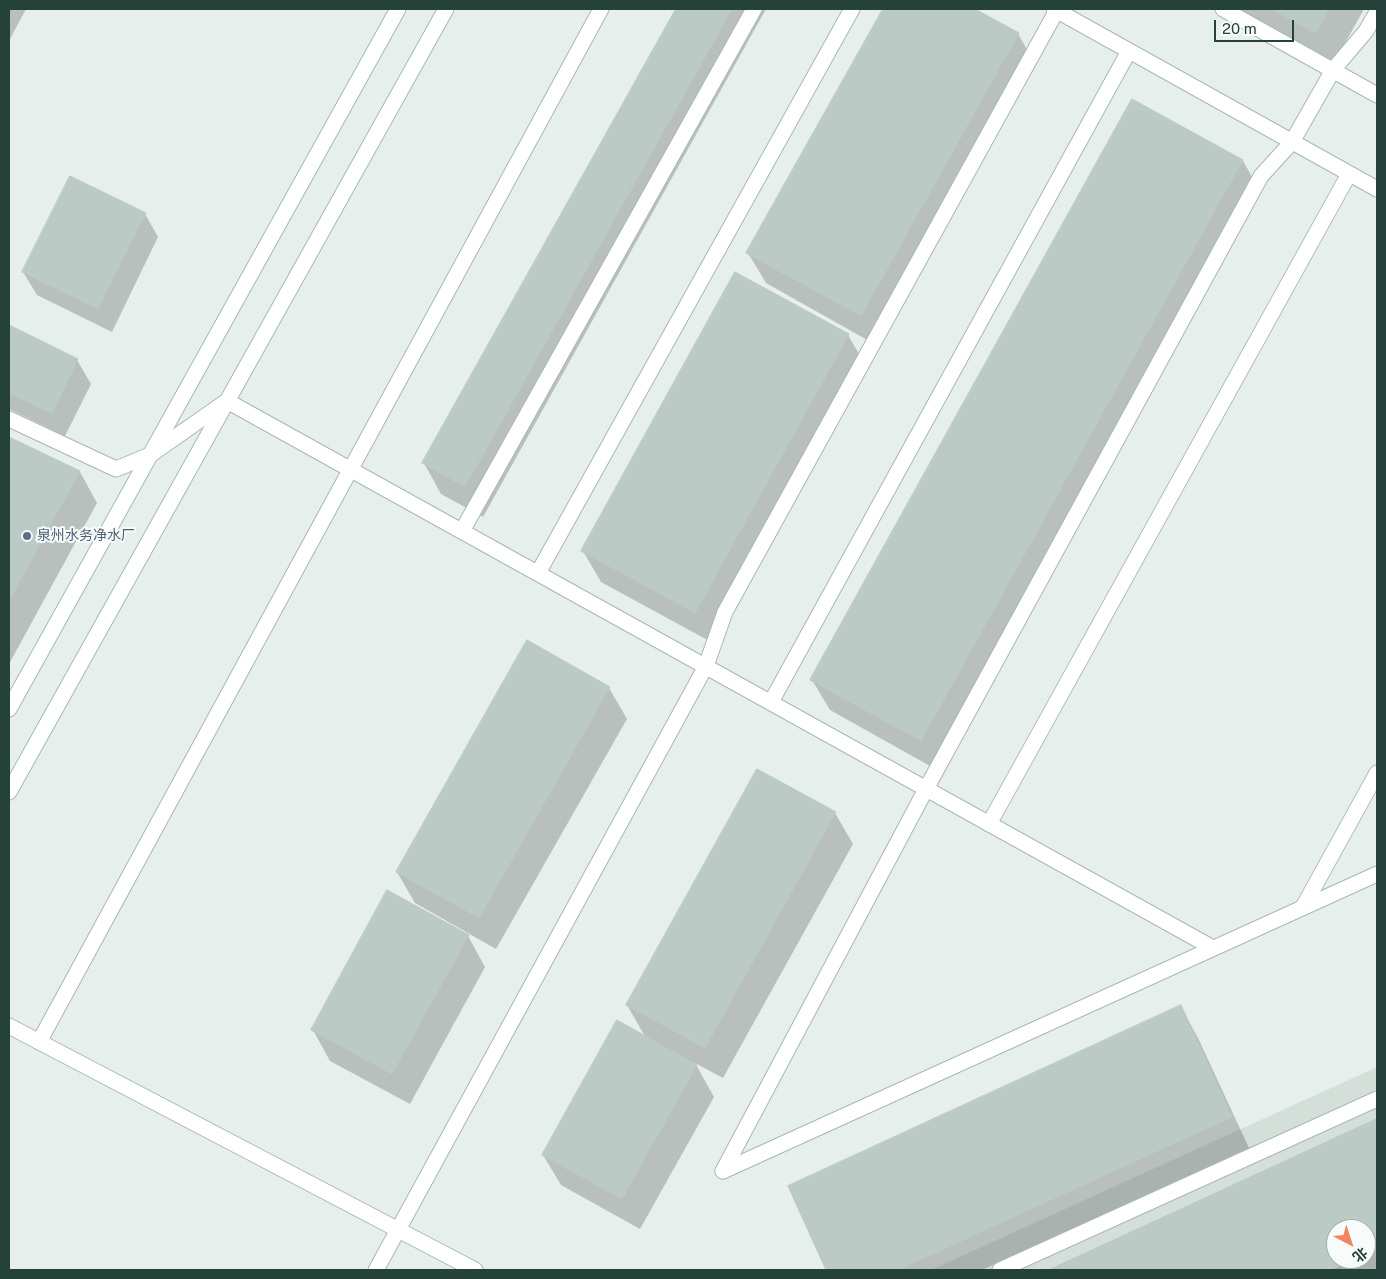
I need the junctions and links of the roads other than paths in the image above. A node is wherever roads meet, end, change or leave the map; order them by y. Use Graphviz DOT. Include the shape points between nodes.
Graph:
graph roads {
  1 [pos="398,9"];
  2 [pos="446,9"];
  3 [pos="602,9"];
  4 [pos="754,9"];
  5 [pos="852,9"];
  6 [pos="1223,9"];
  7 [pos="1055,10"];
  8 [pos="1377,12"];
  9 [pos="1128,51"];
  10 [pos="1332,70"];
  11 [pos="1377,95"];
  12 [pos="1292,142"];
  13 [pos="1349,174"];
  14 [pos="1377,189"];
  15 [pos="227,401"];
  16 [pos="9,419"];
  17 [pos="150,455"];
  18 [pos="351,469"];
  19 [pos="462,531"];
  20 [pos="538,573"];
  21 [pos="706,666"];
  22 [pos="771,702"];
  23 [pos="9,709"];
  24 [pos="1377,773"];
  25 [pos="926,789"];
  26 [pos="9,792"];
  27 [pos="989,824"];
  28 [pos="1377,874"];
  29 [pos="1303,907"];
  30 [pos="1213,948"];
  31 [pos="9,1026"];
  32 [pos="39,1042"];
  33 [pos="1377,1099"];
  34 [pos="397,1229"];
  35 [pos="376,1270"];
  36 [pos="475,1270"];
  37 [pos="1000,1270"];
  1 -- 17 [label="street"];
  2 -- 15 [label="street"];
  3 -- 18 [label="street"];
  4 -- 19 [label="street"];
  5 -- 20 [label="street"];
  6 -- 10 [label="street"];
  7 -- 9 [label="street"];
  7 -- 21 [label="street" via="725,612"];
  8 -- 10 [label="street" via="1366,32"];
  9 -- 12 [label="street"];
  9 -- 22 [label="street"];
  10 -- 11 [label="street"];
  10 -- 12 [label="street"];
  12 -- 13 [label="street"];
  12 -- 25 [label="street" via="1261,176"];
  13 -- 14 [label="street"];
  13 -- 27 [label="street"];
  15 -- 17 [label="street"];
  15 -- 18 [label="street"];
  15 -- 26 [label="street"];
  16 -- 17 [label="street" via="116,469"];
  17 -- 23 [label="street"];
  18 -- 19 [label="street"];
  18 -- 32 [label="street"];
  19 -- 20 [label="street"];
  20 -- 21 [label="street"];
  21 -- 22 [label="street"];
  21 -- 34 [label="street"];
  22 -- 25 [label="street"];
  24 -- 29 [label="street"];
  25 -- 27 [label="street"];
  25 -- 30 [label="street" via="723,1171"];
  27 -- 30 [label="street"];
  28 -- 29 [label="street"];
  29 -- 30 [label="street"];
  31 -- 32 [label="street"];
  32 -- 34 [label="street"];
  33 -- 37 [label="street"];
  34 -- 35 [label="street"];
  34 -- 36 [label="street"];
}
